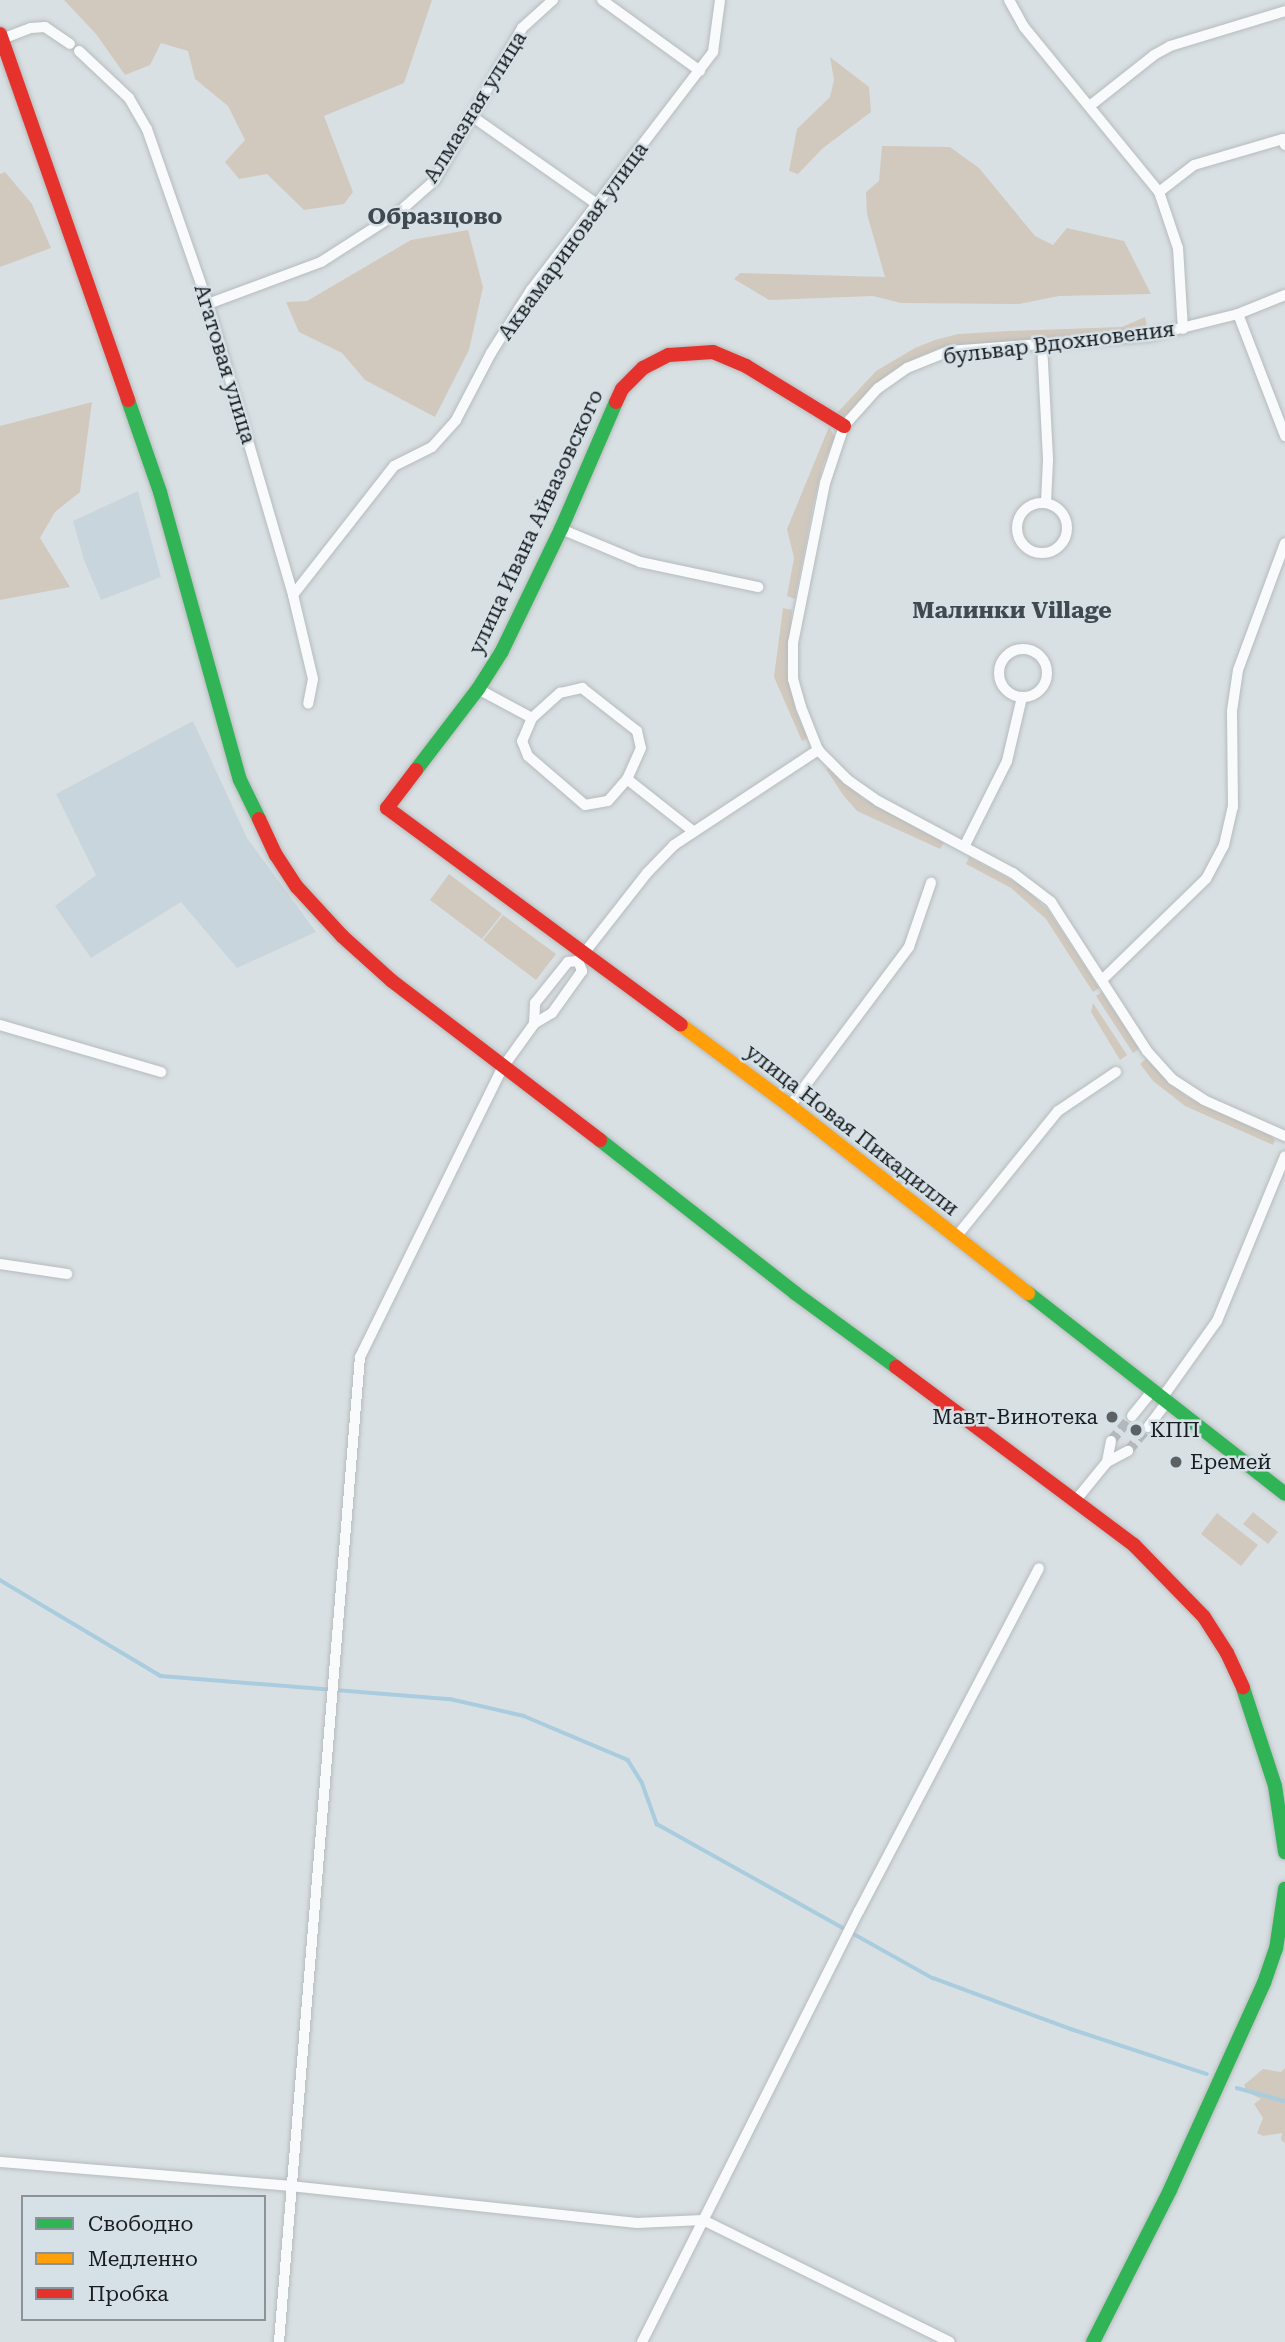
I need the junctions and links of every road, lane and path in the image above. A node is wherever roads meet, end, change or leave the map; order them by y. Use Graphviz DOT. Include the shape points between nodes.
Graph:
graph roads {
  1 [pos="553,0"];
  2 [pos="602,0"];
  3 [pos="720,0"];
  4 [pos="1009,0"];
  5 [pos="1285,11"];
  6 [pos="1,36"];
  7 [pos="700,71"];
  8 [pos="1091,105"];
  9 [pos="473,117"];
  10 [pos="1285,145"];
  11 [pos="1158,192"];
  12 [pos="598,205"];
  13 [pos="1285,295"];
  14 [pos="208,304"];
  15 [pos="1238,314"];
  16 [pos="1183,329"];
  17 [pos="1042,344"];
  18 [pos="844,426"];
  19 [pos="1285,436"];
  20 [pos="1046,503"];
  21 [pos="561,529"];
  22 [pos="1285,543"];
  23 [pos="758,587"];
  24 [pos="293,595"];
  25 [pos="478,689"];
  26 [pos="1021,697"];
  27 [pos="308,704"];
  28 [pos="532,718"];
  29 [pos="818,750"];
  30 [pos="627,779"];
  31 [pos="387,807"];
  32 [pos="694,832"];
  33 [pos="965,845"];
  34 [pos="931,883"];
  35 [pos="581,958"];
  36 [pos="1102,980"];
  37 [pos="534,1024"];
  38 [pos="0,1025"];
  39 [pos="503,1067"];
  40 [pos="162,1072"];
  41 [pos="1116,1072"];
  42 [pos="790,1106"];
  43 [pos="1285,1136"];
  44 [pos="1285,1156"];
  45 [pos="956,1237"];
  46 [pos="0,1264"];
  47 [pos="67,1274"];
  48 [pos="1160,1397"];
  49 [pos="1132,1416"];
  50 [pos="1148,1427"];
  51 [pos="1111,1441"];
  52 [pos="1128,1451"];
  53 [pos="1107,1462"];
  54 [pos="1285,1494"];
  55 [pos="1076,1500"];
  56 [pos="1039,1568"];
  57 [pos="1285,1852"];
  58 [pos="1285,1889"];
  59 [pos="0,2162"];
  60 [pos="290,2186"];
  61 [pos="703,2220"];
  62 [pos="279,2342"];
  63 [pos="642,2342"];
  64 [pos="950,2342"];
  65 [pos="1093,2342"];
  1 -- 9 [label="street, Алмазная улица" via="522,28"];
  2 -- 7 [label="street"];
  3 -- 7 [label="street, Аквамариновая улица" via="713,52"];
  4 -- 8 [label="street" via="1024,27"];
  5 -- 8 [label="street" via="1170,46"];
  6 -- 14 [label="street, Агатовая улица" via="45,27 129,98 147,129"];
  6 -- 39 [label="street" via="160,492 240,780 276,855 342,936"];
  7 -- 12 [label="street, Аквамариновая улица"];
  8 -- 11 [label="street"];
  9 -- 12 [label="street"];
  9 -- 14 [label="street, Алмазная улица" via="435,180 399,212 321,262"];
  10 -- 11 [label="street" via="1283,139 1194,165"];
  11 -- 16 [label="street" via="1178,248"];
  12 -- 24 [label="street, Аквамариновая улица" via="531,290 456,420 432,447 394,466"];
  13 -- 15 [label="street, бульвар Вдохновения"];
  14 -- 24 [label="street, Агатовая улица"];
  15 -- 16 [label="street, бульвар Вдохновения"];
  15 -- 19 [label="street"];
  16 -- 17 [label="street, бульвар Вдохновения"];
  17 -- 18 [label="street, бульвар Вдохновения" via="949,351 907,368 878,388"];
  17 -- 20 [label="street"];
  18 -- 21 [label="street, улица Ивана Айвазовского" via="746,366 713,352 669,355 643,368 622,389"];
  18 -- 29 [label="street, бульвар Вдохновения" via="825,483 793,643 793,679"];
  20 -- 20 [label="street" via="1060,511 1066,533 1052,551 1035,552 1021,542 1017,526 1024,510"];
  21 -- 23 [label="street" via="640,562"];
  21 -- 25 [label="street, улица Ивана Айвазовского" via="502,651"];
  22 -- 36 [label="street" via="1238,670 1232,711 1233,807 1224,845 1206,879"];
  24 -- 27 [label="street, Агатовая улица" via="313,679"];
  25 -- 28 [label="street"];
  25 -- 31 [label="street, улица Ивана Айвазовского"];
  26 -- 26 [label="street" via="1007,691 998,669 1006,655 1020,648 1042,657 1047,672 1043,687"];
  26 -- 33 [label="street" via="1007,761"];
  28 -- 30 [label="street" via="522,741 527,756 585,805 608,802"];
  28 -- 30 [label="street" via="560,693 582,688 637,731 641,748"];
  29 -- 32 [label="street"];
  29 -- 33 [label="street, бульвар Вдохновения" via="878,801"];
  30 -- 32 [label="street"];
  31 -- 35 [label="street, улица Новая Пикадилли"];
  32 -- 35 [label="street" via="647,873"];
  33 -- 36 [label="street, бульвар Вдохновения" via="1051,902"];
  34 -- 42 [label="street" via="909,947"];
  35 -- 37 [label="street" via="582,971 552,1013"];
  35 -- 37 [label="street" via="568,961 535,1003"];
  35 -- 42 [label="street, улица Новая Пикадилли"];
  36 -- 43 [label="street, бульвар Вдохновения" via="1147,1051 1172,1080 1204,1100"];
  37 -- 39 [label="street"];
  38 -- 40 [label="street"];
  39 -- 55 [label="street" via="795,1293"];
  39 -- 60 [label="street" via="360,1357"];
  41 -- 45 [label="street" via="1058,1111"];
  42 -- 45 [label="street, улица Новая Пикадилли"];
  44 -- 48 [label="street" via="1217,1321"];
  45 -- 48 [label="street, улица Новая Пикадилли"];
  46 -- 47 [label="street"];
  48 -- 49 [label="street"];
  48 -- 50 [label="street"];
  48 -- 54 [label="street, улица Новая Пикадилли"];
  51 -- 53 [label="street"];
  52 -- 53 [label="street"];
  53 -- 55 [label="street"];
  55 -- 57 [label="street" via="1176,1585 1227,1653 1265,1751"];
  56 -- 61 [label="street"];
  58 -- 65 [label="street" via="1276,1950 1243,2034"];
  59 -- 60 [label="street"];
  60 -- 61 [label="street" via="637,2223"];
  60 -- 62 [label="street"];
  61 -- 63 [label="street"];
  61 -- 64 [label="street"];
}
